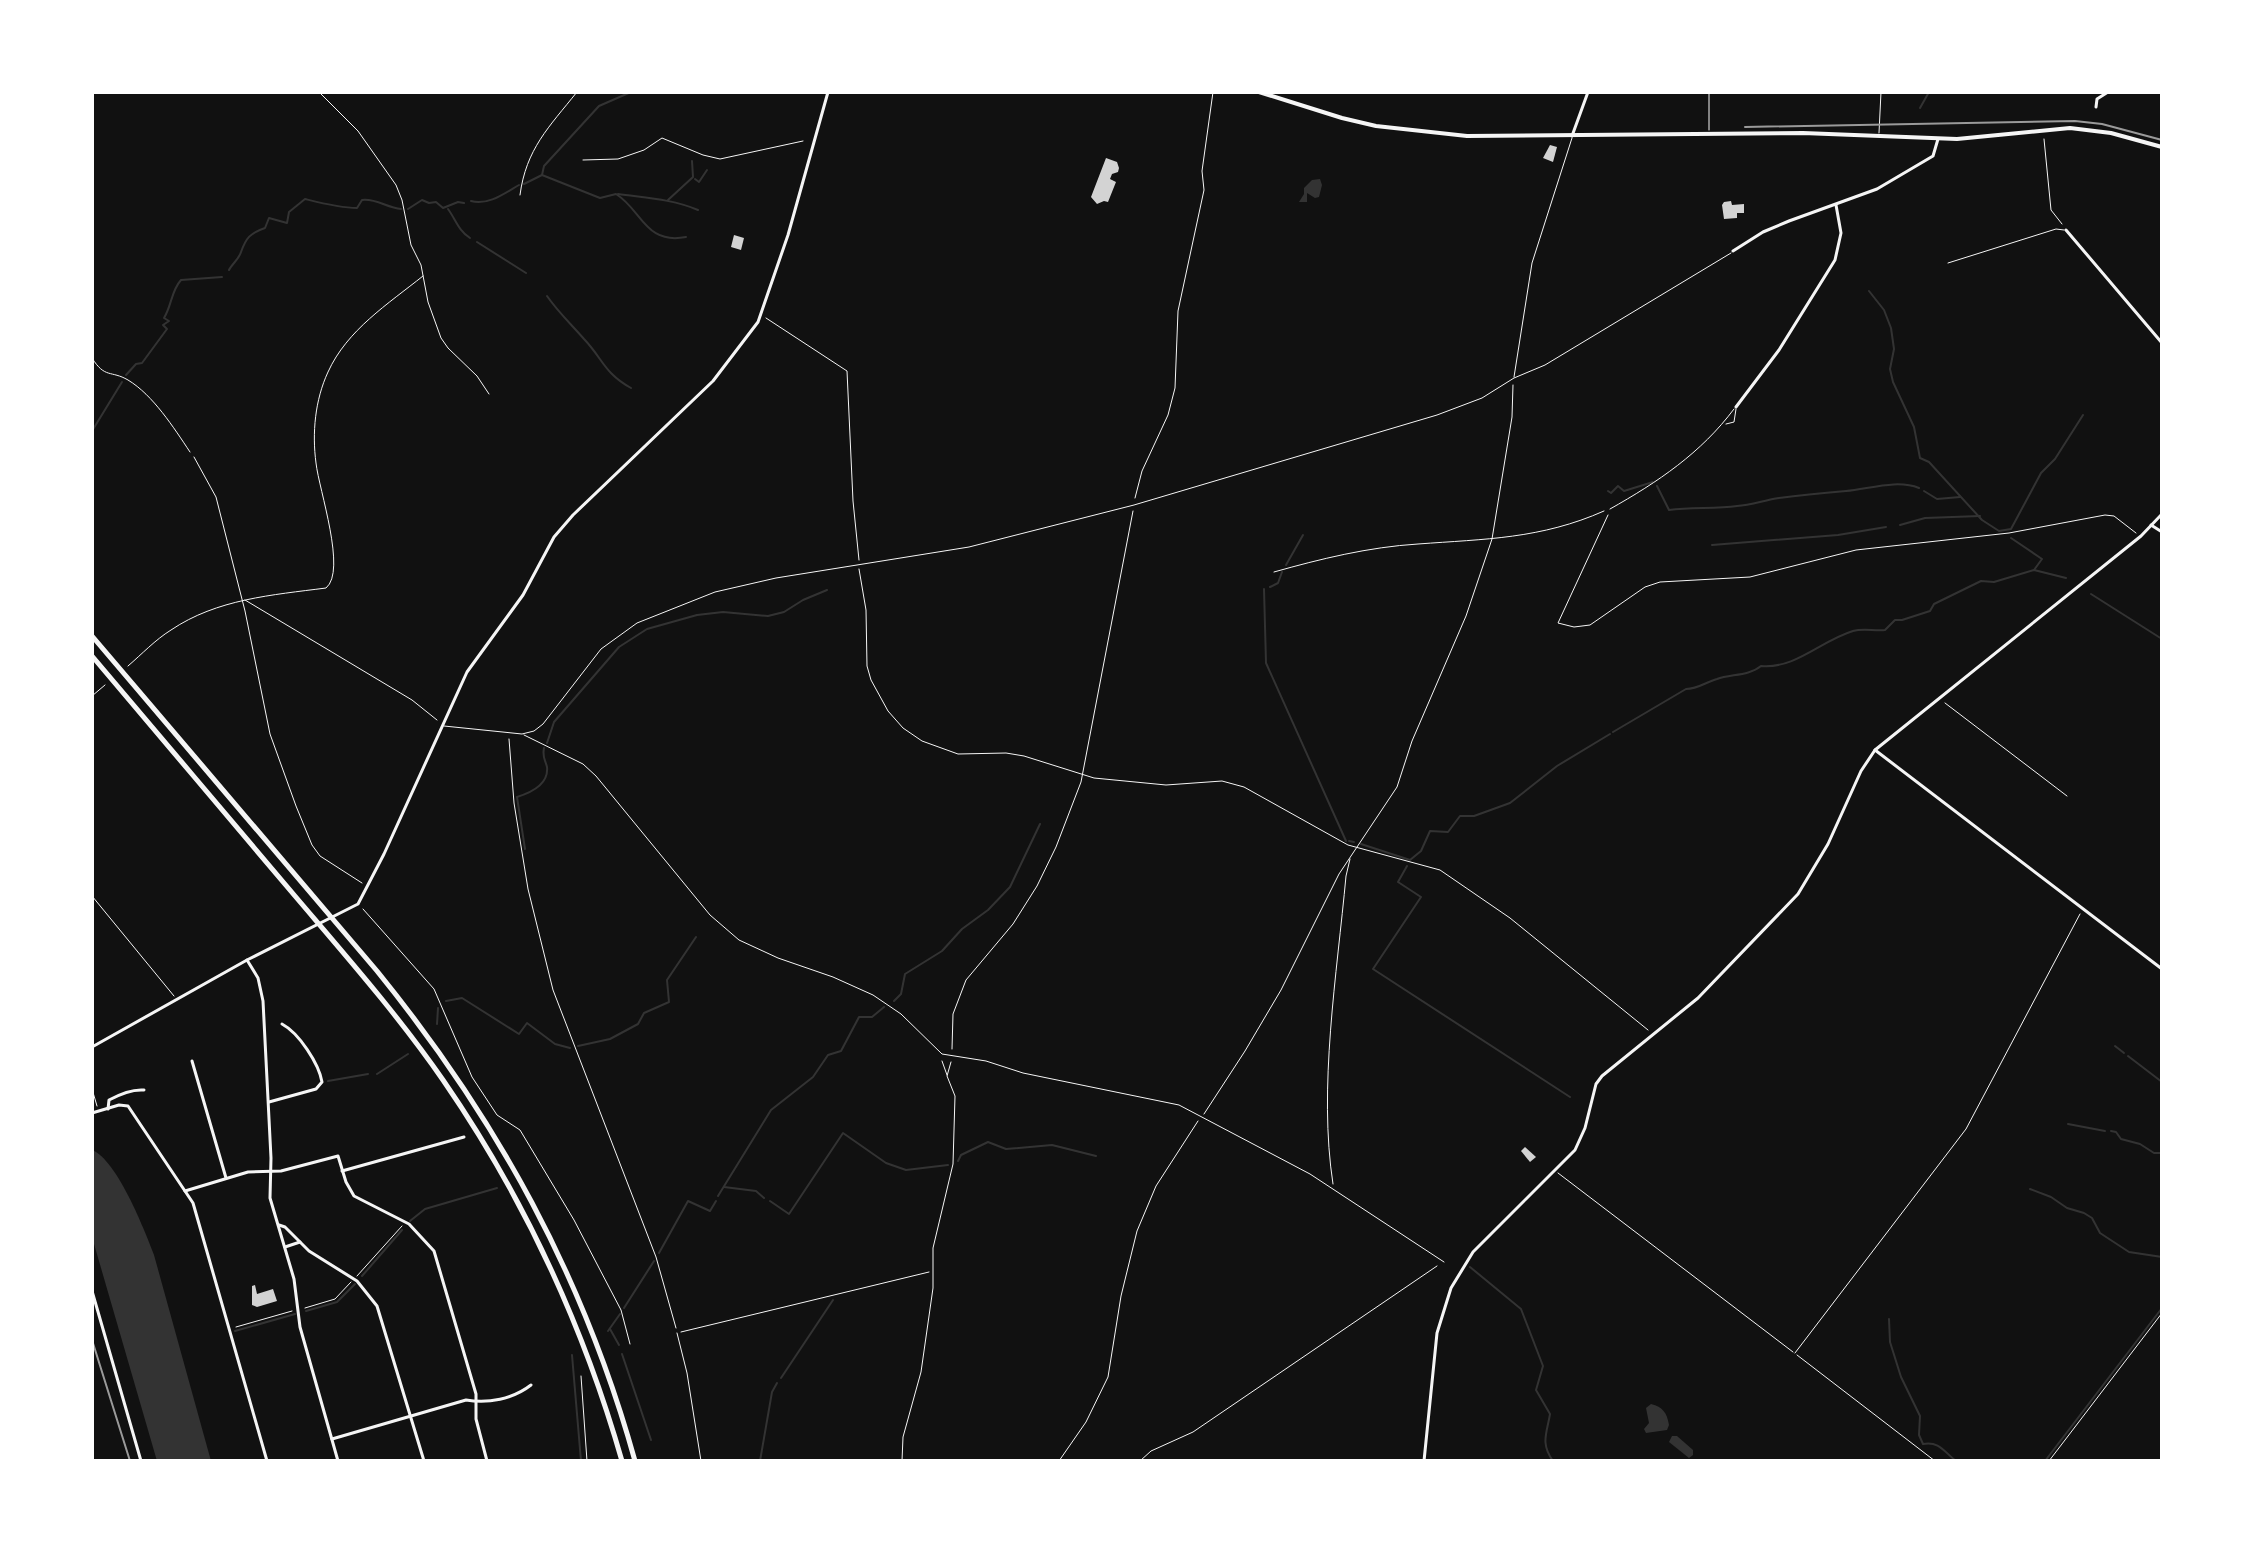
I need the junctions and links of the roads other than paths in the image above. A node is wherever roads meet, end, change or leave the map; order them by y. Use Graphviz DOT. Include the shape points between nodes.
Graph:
graph roads {
  1 [pos="828,92"];
  2 [pos="1259,92"];
  3 [pos="1588,92"];
  4 [pos="1709,92"];
  5 [pos="1881,92"];
  6 [pos="2108,92"];
  7 [pos="2096,107"];
  8 [pos="1709,132"];
  9 [pos="1572,136"];
  10 [pos="1879,136"];
  11 [pos="1938,139"];
  12 [pos="2162,147"];
  13 [pos="1836,205"];
  14 [pos="2066,230"];
  15 [pos="1733,251"];
  16 [pos="1948,263"];
  17 [pos="2162,343"];
  18 [pos="92,358"];
  19 [pos="1514,378"];
  20 [pos="1736,407"];
  21 [pos="1723,423"];
  22 [pos="190,452"];
  23 [pos="1610,509"];
  24 [pos="2162,514"];
  25 [pos="2151,525"];
  26 [pos="2162,532"];
  27 [pos="92,636"];
  28 [pos="92,656"];
  29 [pos="444,726"];
  30 [pos="522,734"];
  31 [pos="1875,750"];
  32 [pos="247,960"];
  33 [pos="2162,969"];
  34 [pos="282,1024"];
  35 [pos="92,1047"];
  36 [pos="192,1061"];
  37 [pos="144,1090"];
  38 [pos="269,1102"];
  39 [pos="108,1109"];
  40 [pos="92,1113"];
  41 [pos="464,1137"];
  42 [pos="271,1171"];
  43 [pos="342,1171"];
  44 [pos="226,1178"];
  45 [pos="185,1191"];
  46 [pos="279,1225"];
  47 [pos="300,1242"];
  48 [pos="285,1247"];
  49 [pos="1444,1262"];
  50 [pos="1437,1266"];
  51 [pos="92,1291"];
  52 [pos="2162,1313"];
  53 [pos="677,1333"];
  54 [pos="531,1385"];
  55 [pos="476,1402"];
  56 [pos="411,1416"];
  57 [pos="332,1439"];
  58 [pos="141,1461"];
  59 [pos="267,1461"];
  60 [pos="338,1461"];
  61 [pos="424,1461"];
  62 [pos="487,1461"];
  63 [pos="622,1461"];
  64 [pos="635,1461"];
  65 [pos="701,1461"];
  66 [pos="1140,1461"];
  67 [pos="1424,1461"];
  68 [pos="2049,1461"];
  1 -- 29 [label="street" via="768,300 753,330 713,381 563,526 523,595 467,672"];
  2 -- 9 [label="main road" via="1342,118 1413,131"];
  3 -- 9 [label="street"];
  4 -- 8 [label="lane"];
  5 -- 10 [label="lane"];
  6 -- 7 [label="street" via="2097,99"];
  8 -- 9 [label="main road"];
  8 -- 10 [label="main road"];
  9 -- 19 [label="lane" via="1532,263"];
  10 -- 11 [label="main road"];
  11 -- 12 [label="main road" via="2070,128"];
  11 -- 13 [label="street" via="1933,156 1877,189"];
  13 -- 15 [label="street" via="1763,232"];
  13 -- 20 [label="street" via="1841,233 1835,260"];
  14 -- 16 [label="lane"];
  14 -- 17 [label="street"];
  15 -- 19 [label="lane" via="1545,365"];
  18 -- 22 [label="lane" via="105,374 127,379 147,396"];
  19 -- 30 [label="lane" via="1482,398 1437,415 1134,505 969,547 715,592 637,623 601,649 543,724"];
  20 -- 21 [label="lane"];
  20 -- 21 [label="lane" via="1734,422"];
  21 -- 23 [label="lane" via="1678,466"];
  24 -- 25 [label="street"];
  25 -- 26 [label="street"];
  25 -- 31 [label="street"];
  27 -- 64 [label="highway" via="416,1020 488,1123 540,1214 603,1358"];
  28 -- 63 [label="highway" via="405,1028 475,1128 527,1220 591,1364"];
  29 -- 30 [label="lane"];
  29 -- 32 [label="street" via="358,904"];
  30 -- 49 [label="lane" via="570,756 596,776 723,928 759,950 873,995 942,1054 1163,1100 1202,1116 1333,1188"];
  31 -- 33 [label="street"];
  31 -- 67 [label="street" via="1798,894 1698,998 1596,1084 1581,1139 1568,1160 1473,1252 1451,1288 1437,1333"];
  32 -- 35 [label="street"];
  32 -- 38 [label="street" via="262,991"];
  34 -- 38 [label="street" via="291,1029 322,1082 316,1089"];
  36 -- 44 [label="street"];
  37 -- 39 [label="street" via="114,1097"];
  38 -- 42 [label="street"];
  39 -- 40 [label="street"];
  39 -- 45 [label="street" via="128,1106"];
  41 -- 43 [label="street"];
  42 -- 43 [label="street" via="338,1156"];
  42 -- 44 [label="street"];
  42 -- 46 [label="street" via="270,1198"];
  43 -- 55 [label="street" via="354,1196 406,1221 434,1251"];
  44 -- 45 [label="street"];
  45 -- 59 [label="street" via="193,1203"];
  46 -- 47 [label="street"];
  46 -- 48 [label="street"];
  47 -- 48 [label="street"];
  47 -- 56 [label="street" via="354,1279 377,1306"];
  48 -- 57 [label="street" via="300,1327"];
  50 -- 66 [label="lane" via="1193,1432"];
  51 -- 58 [label="street"];
  52 -- 68 [label="lane"];
  53 -- 65 [label="lane"];
  54 -- 55 [label="street" via="516,1394"];
  55 -- 56 [label="street" via="466,1400"];
  55 -- 62 [label="street"];
  56 -- 57 [label="street"];
  56 -- 61 [label="street"];
  57 -- 60 [label="street"];
}
